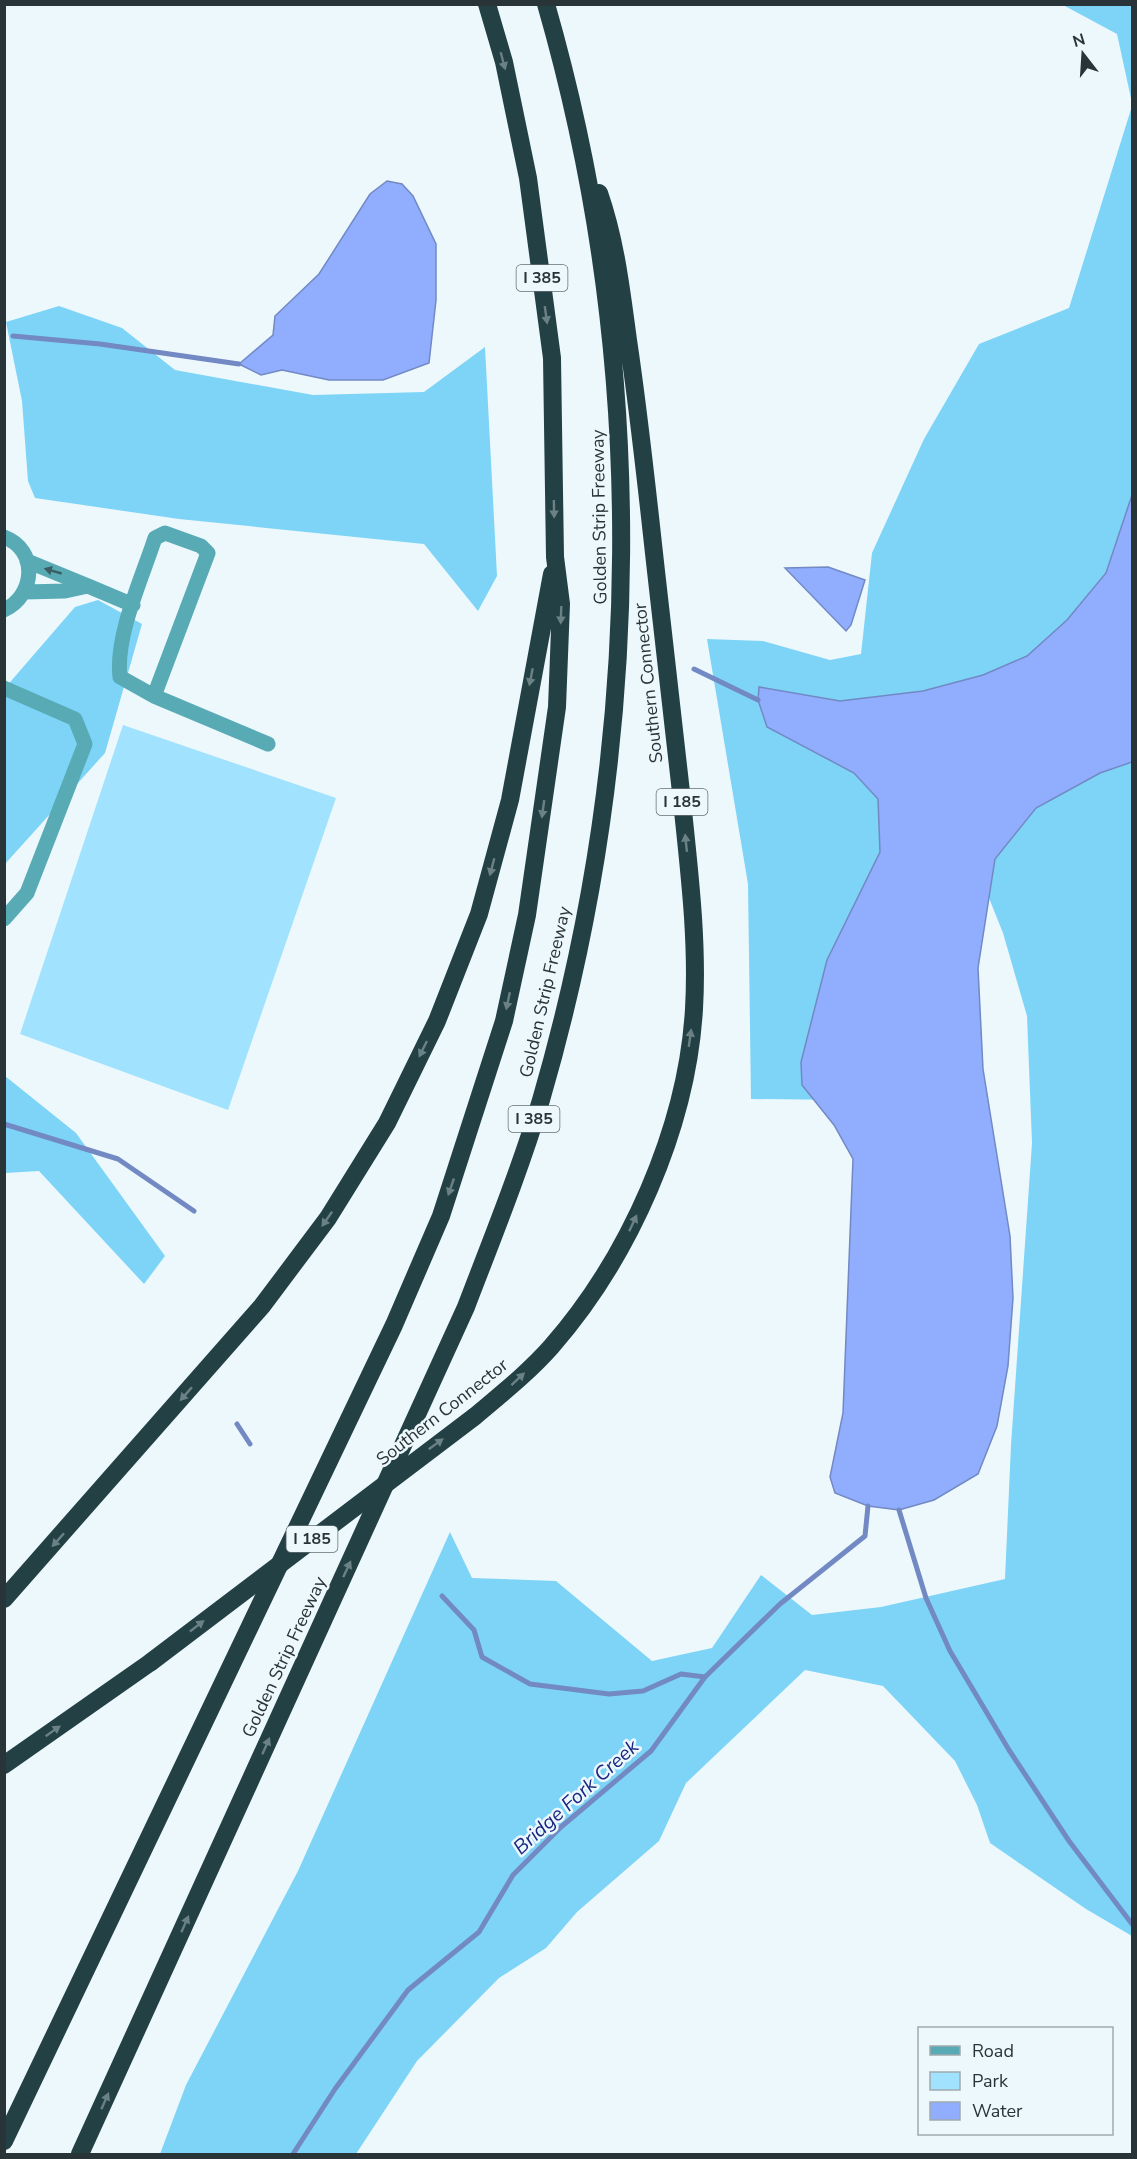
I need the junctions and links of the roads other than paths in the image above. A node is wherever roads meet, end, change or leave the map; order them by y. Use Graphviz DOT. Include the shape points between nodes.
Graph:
graph roads {
  1 [pos="487,4"];
  2 [pos="546,4"];
  3 [pos="578,128"];
  4 [pos="4,537"];
  5 [pos="555,557"];
  6 [pos="27,561"];
  7 [pos="88,586"];
  8 [pos="26,592"];
  9 [pos="133,605"];
  10 [pos="4,610"];
  11 [pos="5,691"];
  12 [pos="154,696"];
  13 [pos="268,744"];
  14 [pos="4,919"];
  15 [pos="4,1599"];
  16 [pos="4,1765"];
  17 [pos="4,2140"];
  18 [pos="80,2154"];
  1 -- 5 [label="highway, Golden Strip Freeway / I 385, one-way" via="504,62 528,178 552,358"];
  2 -- 3 [label="highway, Golden Strip Freeway / I 385"];
  16 -- 3 [label="highway, Southern Connector / I 185, one-way, bridge" via="151,1662 474,1418 552,1345 601,1282 653,1178 685,1074 694,1012 695,946 631,358 613,235"];
  18 -- 3 [label="highway, Golden Strip Freeway / I 385, one-way" via="466,1308 540,1101 570,988 609,766 621,626 622,504 615,370 600,246"];
  4 -- 6 [label="street" via="21,549"];
  5 -- 15 [label="highway, one-way" via="510,800 479,914 437,1021 387,1123 328,1218 262,1306"];
  5 -- 17 [label="highway, Golden Strip Freeway / I 385, one-way" via="561,604 557,707 527,915 504,1021 441,1216 303,1521"];
  7 -- 6 [label="street, one-way"];
  6 -- 8 [label="street" via="30,576"];
  7 -- 8 [label="street"];
  7 -- 9 [label="street"];
  8 -- 10 [label="street" via="14,606"];
  9 -- 12 [label="street" via="118,661 120,677"];
  9 -- 12 [label="street" via="155,538 165,533 201,546 208,553"];
  11 -- 14 [label="street" via="75,719 85,744 27,893"];
  12 -- 13 [label="street"];
}
